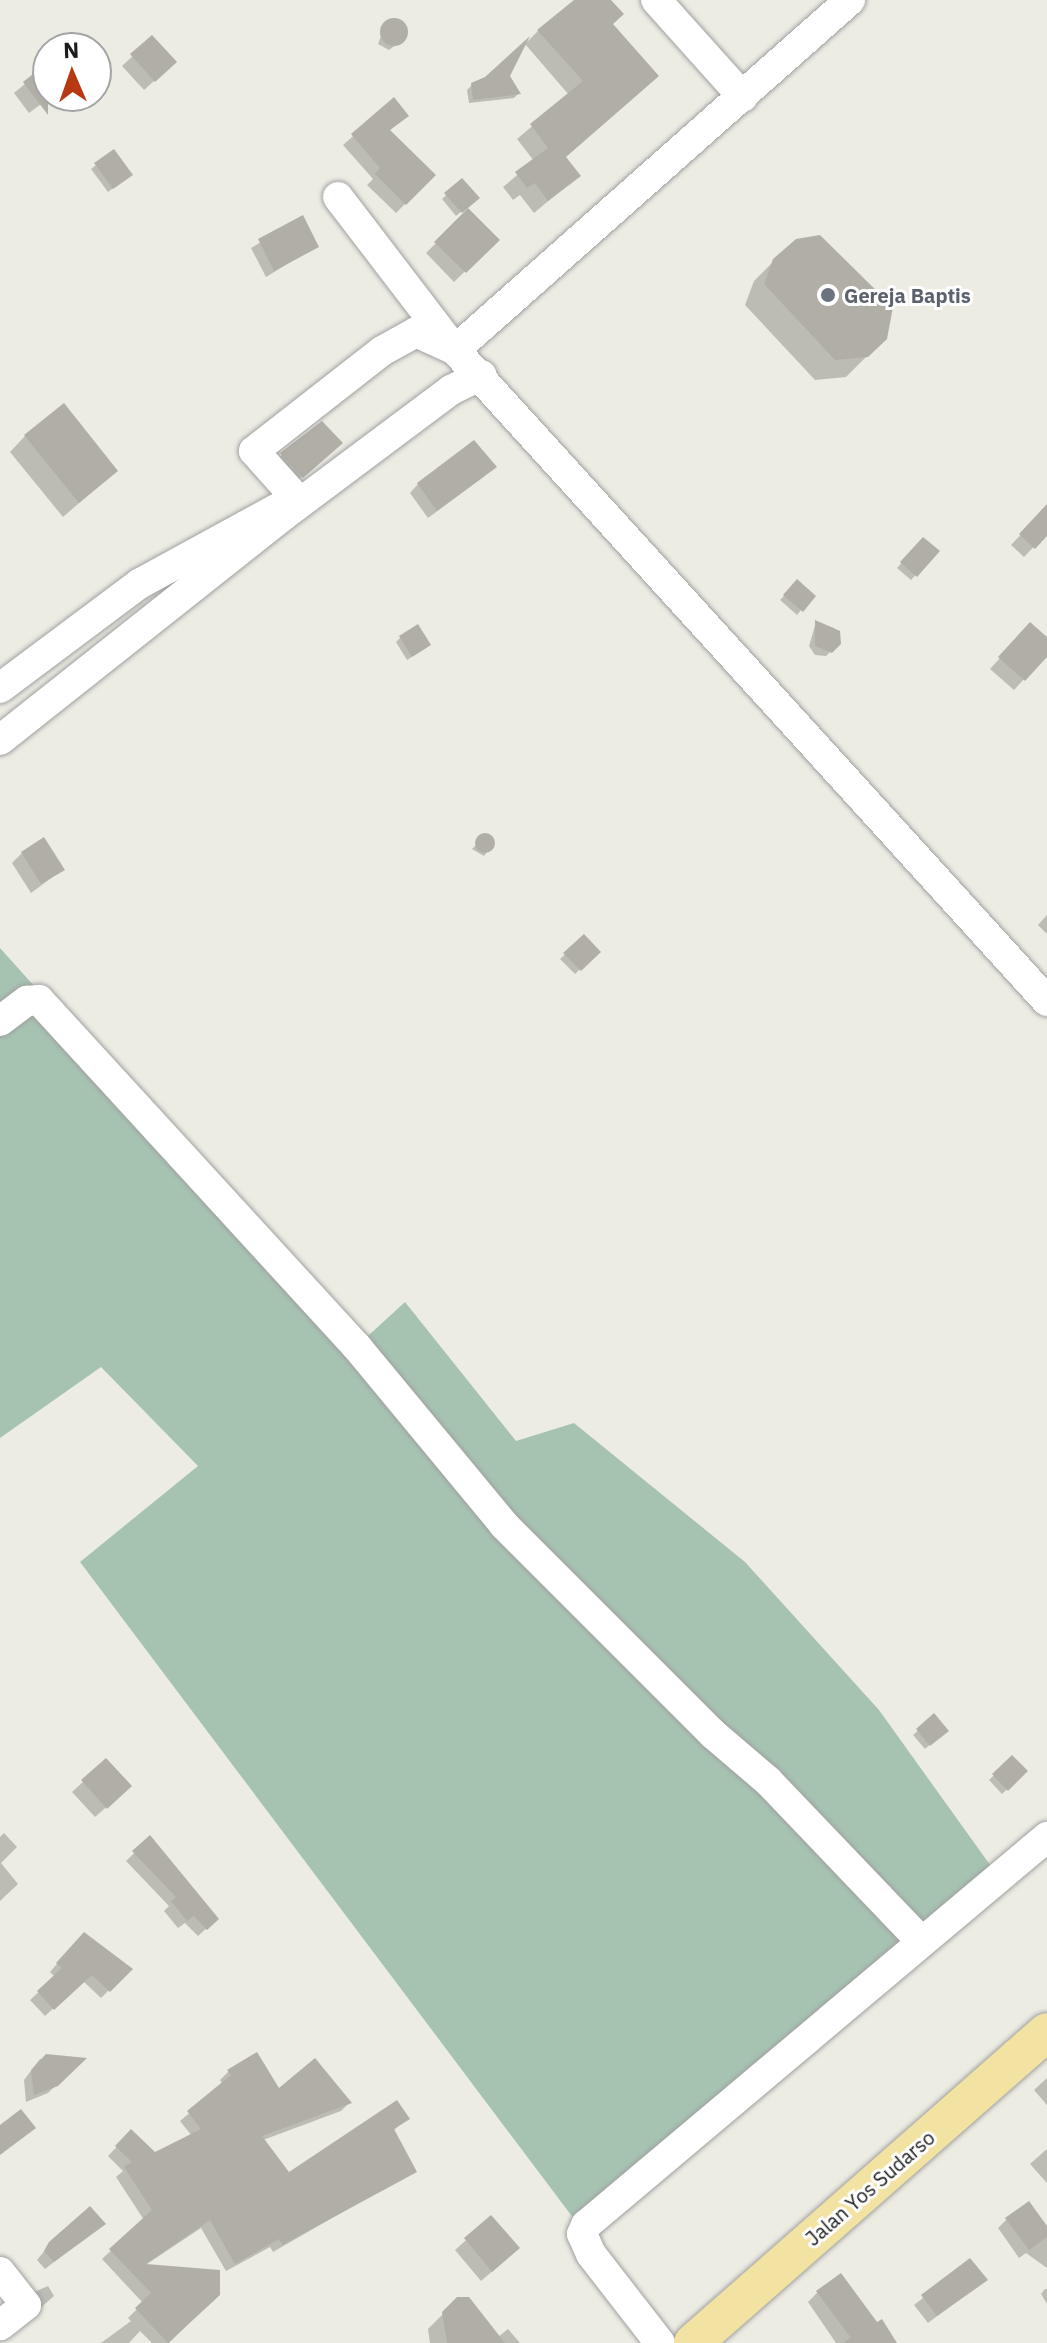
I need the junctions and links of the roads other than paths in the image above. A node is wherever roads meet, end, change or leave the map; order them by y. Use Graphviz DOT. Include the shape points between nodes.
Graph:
graph roads {
  1 [pos="656,0"];
  2 [pos="850,0"];
  3 [pos="743,97"];
  4 [pos="338,197"];
  5 [pos="455,350"];
  6 [pos="482,375"];
  7 [pos="0,688"];
  8 [pos="0,740"];
  9 [pos="1047,1001"];
  10 [pos="0,1021"];
  11 [pos="1045,1844"];
  12 [pos="921,1941"];
  13 [pos="1047,2032"];
  14 [pos="0,2272"];
  15 [pos="0,2325"];
  16 [pos="660,2343"];
  17 [pos="693,2343"];
  1 -- 3 [label="street"];
  2 -- 3 [label="street"];
  3 -- 5 [label="street"];
  4 -- 5 [label="street"];
  5 -- 6 [label="street"];
  5 -- 7 [label="street" via="416,332 382,351 254,451 296,498 139,584"];
  6 -- 8 [label="street" via="451,390 297,506"];
  6 -- 9 [label="street" via="733,661"];
  10 -- 12 [label="street" via="27,1001 39,1000 357,1347 504,1525 713,1734 768,1781"];
  11 -- 12 [label="street"];
  12 -- 16 [label="street" via="586,2225 582,2234 591,2254"];
  13 -- 17 [label="main road, Jalan Yos Sudarso"];
  14 -- 15 [label="street" via="26,2305"];
}
